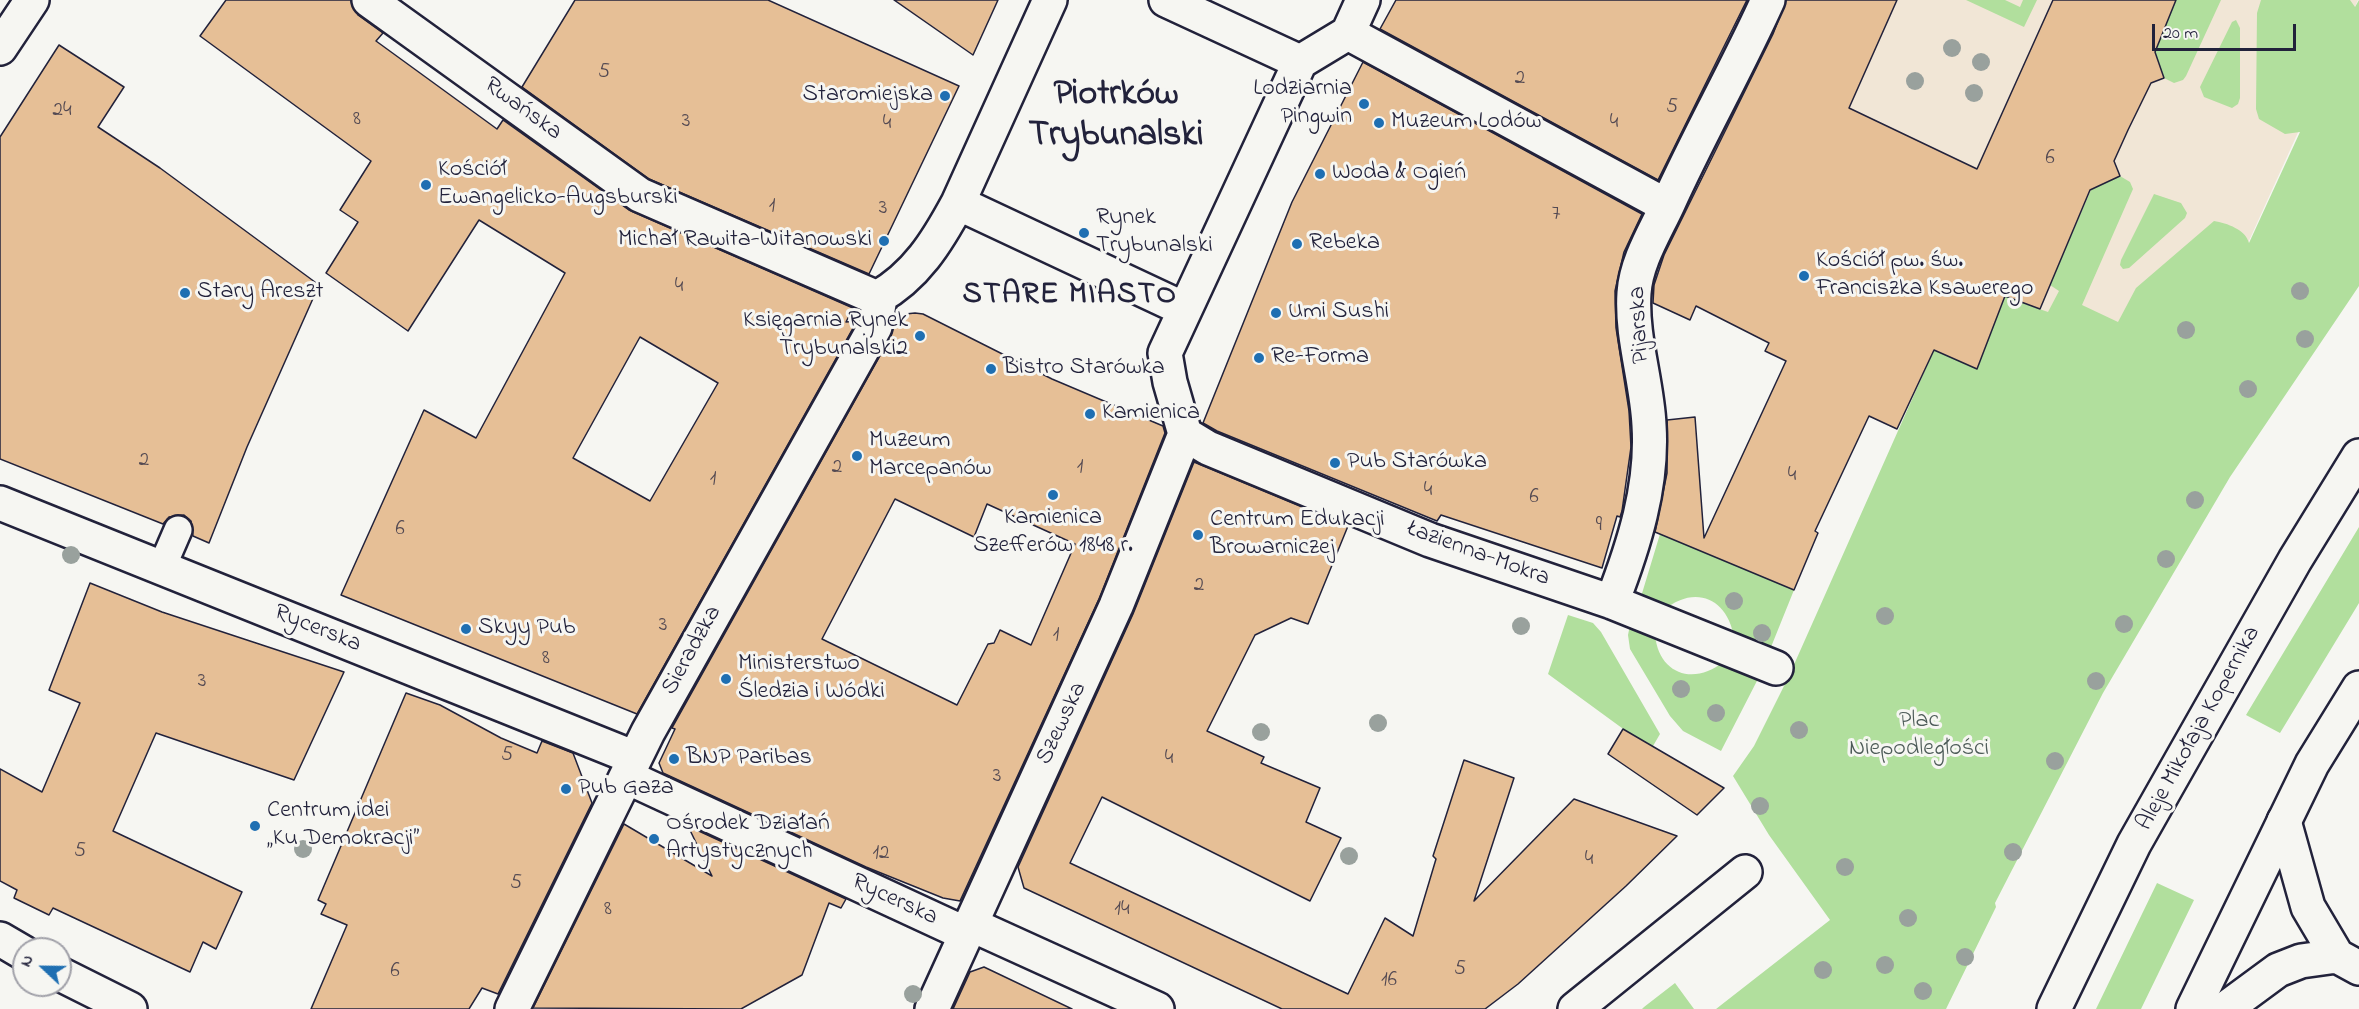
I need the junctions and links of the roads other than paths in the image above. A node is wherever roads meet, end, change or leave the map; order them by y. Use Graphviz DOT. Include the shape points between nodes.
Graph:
graph roads {
  1 [pos="32,0"];
  2 [pos="369,0"];
  3 [pos="1050,0"];
  4 [pos="1166,0"];
  5 [pos="1363,0"];
  6 [pos="1768,0"];
  7 [pos="1347,33"];
  8 [pos="0,48"];
  9 [pos="1300,62"];
  10 [pos="958,203"];
  11 [pos="1667,206"];
  12 [pos="877,298"];
  13 [pos="1184,309"];
  14 [pos="1185,434"];
  15 [pos="2359,456"];
  16 [pos="0,502"];
  17 [pos="178,530"];
  18 [pos="162,567"];
  19 [pos="1612,602"];
  20 [pos="1776,668"];
  21 [pos="2359,688"];
  22 [pos="631,768"];
  23 [pos="2284,821"];
  24 [pos="1745,872"];
  25 [pos="968,929"];
  26 [pos="2348,962"];
  27 [pos="72,980"];
  28 [pos="130,1009"];
  29 [pos="512,1009"];
  30 [pos="932,1009"];
  31 [pos="1157,1009"];
  32 [pos="1575,1009"];
  33 [pos="2054,1009"];
  34 [pos="2193,1009"];
  35 [pos="2225,1009"];
  1 -- 8 [label="street"];
  2 -- 12 [label="street, Rwańska" via="640,195"];
  3 -- 10 [label="street"];
  4 -- 9 [label="street"];
  5 -- 7 [label="street"];
  6 -- 11 [label="street, Pijarska"];
  7 -- 9 [label="street"];
  7 -- 11 [label="street"];
  9 -- 13 [label="street"];
  10 -- 12 [label="street" via="936,244 913,273"];
  10 -- 13 [label="street"];
  11 -- 19 [label="street, Pijarska" via="1649,243 1634,292 1650,461 1643,502"];
  12 -- 22 [label="street, Sieradzka" via="875,327"];
  13 -- 14 [label="street" via="1165,354"];
  14 -- 19 [label="street, Łazienna-Mokra" via="1208,448 1430,540"];
  14 -- 25 [label="street, Szewska" via="1116,606"];
  15 -- 33 [label="street, Aleje Mikołaja Kopernika" via="2295,560 2134,844"];
  16 -- 18 [label="street, Rycerska"];
  17 -- 18 [label="lane"];
  18 -- 22 [label="street, Rycerska"];
  19 -- 20 [label="street, Łazienna-Mokra"];
  21 -- 23 [label="street" via="2312,764"];
  22 -- 25 [label="street, Rycerska"];
  22 -- 29 [label="street, Sieradzka"];
  23 -- 26 [label="street" via="2308,907"];
  23 -- 34 [label="street"];
  24 -- 32 [label="street"];
  25 -- 30 [label="street, Szewska"];
  25 -- 31 [label="street, Rycerska"];
  26 -- 35 [label="street" via="2301,961 2278,970"];
  27 -- 28 [label="street"];
}
